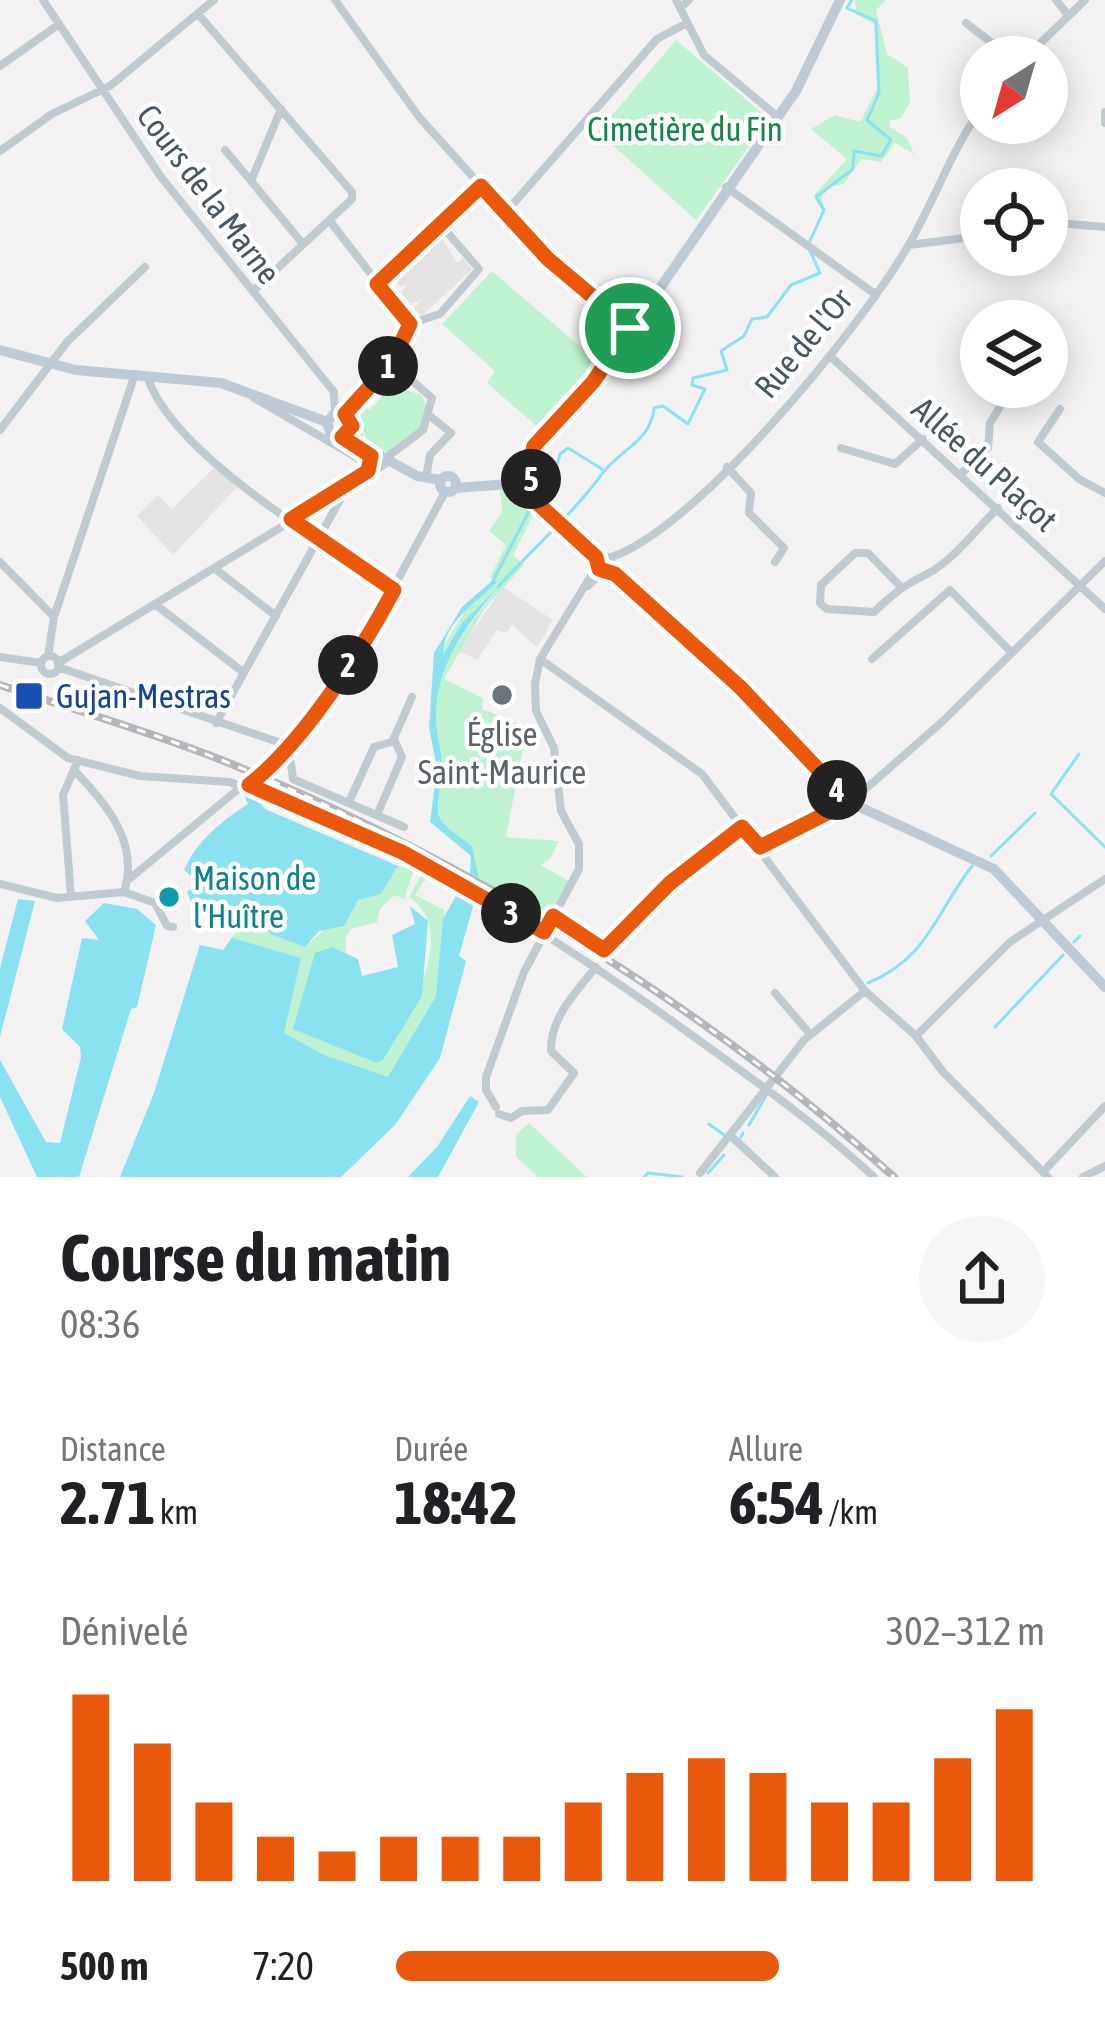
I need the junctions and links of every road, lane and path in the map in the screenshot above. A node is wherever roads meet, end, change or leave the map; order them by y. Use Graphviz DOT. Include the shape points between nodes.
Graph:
graph roads {
  1 [pos="43,0"];
  2 [pos="214,0"];
  3 [pos="335,0"];
  4 [pos="689,0"];
  5 [pos="840,0"];
  6 [pos="1056,0"];
  7 [pos="1085,0"];
  8 [pos="678,4"];
  9 [pos="198,14"];
  10 [pos="1068,15"];
  11 [pos="687,23"];
  12 [pos="966,23"];
  13 [pos="58,25"];
  14 [pos="983,36"];
  15 [pos="1047,36"];
  16 [pos="0,66"];
  17 [pos="102,91"];
  18 [pos="280,109"];
  19 [pos="1105,112"];
  20 [pos="778,117"];
  21 [pos="1105,123"];
  22 [pos="962,144"];
  23 [pos="225,150"];
  24 [pos="0,151"];
  25 [pos="250,182"];
  26 [pos="481,186"];
  27 [pos="726,188"];
  28 [pos="506,212"];
  29 [pos="330,221"];
  30 [pos="1068,224"];
  31 [pos="441,225"];
  32 [pos="1105,227"];
  33 [pos="960,239"];
  34 [pos="303,244"];
  35 [pos="909,245"];
  36 [pos="145,267"];
  37 [pos="377,284"];
  38 [pos="253,292"];
  39 [pos="875,294"];
  40 [pos="410,324"];
  41 [pos="630,328"];
  42 [pos="0,350"];
  43 [pos="830,356"];
  44 [pos="392,362"];
  45 [pos="50,364"];
  46 [pos="141,375"];
  47 [pos="244,389"];
  48 [pos="999,408"];
  49 [pos="1060,409"];
  50 [pos="336,416"];
  51 [pos="430,416"];
  52 [pos="0,430"];
  53 [pos="346,433"];
  54 [pos="923,439"];
  55 [pos="841,448"];
  56 [pos="374,464"];
  57 [pos="524,466"];
  58 [pos="727,466"];
  59 [pos="961,474"];
  60 [pos="426,480"];
  61 [pos="517,482"];
  62 [pos="448,486"];
  63 [pos="337,490"];
  64 [pos="1105,493"];
  65 [pos="998,508"];
  66 [pos="291,519"];
  67 [pos="320,537"];
  68 [pos="1105,561"];
  69 [pos="0,562"];
  70 [pos="776,562"];
  71 [pos="603,565"];
  72 [pos="214,568"];
  73 [pos="1080,584"];
  74 [pos="901,587"];
  75 [pos="394,590"];
  76 [pos="156,605"];
  77 [pos="1105,609"];
  78 [pos="276,616"];
  79 [pos="54,617"];
  80 [pos="1012,653"];
  81 [pos="0,657"];
  82 [pos="540,659"];
  83 [pos="872,659"];
  84 [pos="45,660"];
  85 [pos="58,665"];
  86 [pos="243,672"];
  87 [pos="412,697"];
  88 [pos="0,708"];
  89 [pos="216,723"];
  90 [pos="393,740"];
  91 [pos="284,749"];
  92 [pos="76,765"];
  93 [pos="247,786"];
  94 [pos="349,802"];
  95 [pos="849,802"];
  96 [pos="376,815"];
  97 [pos="744,826"];
  98 [pos="404,827"];
  99 [pos="760,847"];
  100 [pos="1105,879"];
  101 [pos="128,880"];
  102 [pos="0,884"];
  103 [pos="124,892"];
  104 [pos="71,896"];
  105 [pos="553,916"];
  106 [pos="1048,917"];
  107 [pos="168,920"];
  108 [pos="544,932"];
  109 [pos="596,967"];
  110 [pos="1105,987"];
  111 [pos="865,991"];
  112 [pos="775,993"];
  113 [pos="811,1034"];
  114 [pos="916,1036"];
  115 [pos="765,1087"];
  116 [pos="1105,1106"];
  117 [pos="731,1136"];
  118 [pos="1105,1166"];
  119 [pos="700,1173"];
  120 [pos="1045,1175"];
  121 [pos="775,1177"];
  122 [pos="874,1177"];
  123 [pos="1083,1177"];
  1 -- 13 [label="street, Cours de la Marne"];
  2 -- 9 [label="street"];
  3 -- 26 [label="street" via="419,118"];
  4 -- 8 [label="street"];
  5 -- 20 [label="main road"];
  6 -- 10 [label="street"];
  7 -- 10 [label="street"];
  8 -- 11 [label="street"];
  9 -- 17 [label="street"];
  9 -- 18 [label="street"];
  10 -- 15 [label="street"];
  11 -- 20 [label="street" via="704,55"];
  11 -- 28 [label="street" via="657,39"];
  12 -- 14 [label="street"];
  13 -- 16 [label="street"];
  13 -- 17 [label="street, Cours de la Marne"];
  17 -- 24 [label="street"];
  17 -- 38 [label="street, Cours de la Marne"];
  18 -- 25 [label="street"];
  18 -- 29 [label="street" via="352,192"];
  19 -- 21 [label="street"];
  20 -- 27 [label="main road"];
  22 -- 35 [label="street, Rue de l'Or"];
  23 -- 25 [label="street"];
  25 -- 34 [label="street"];
  26 -- 28 [label="street"];
  26 -- 31 [label="street"];
  27 -- 39 [label="street"];
  27 -- 41 [label="main road"];
  28 -- 41 [label="street"];
  29 -- 34 [label="street"];
  29 -- 37 [label="street"];
  30 -- 32 [label="street"];
  31 -- 37 [label="street"];
  31 -- 40 [label="street" via="479,269 440,314"];
  33 -- 35 [label="street"];
  34 -- 38 [label="street"];
  35 -- 39 [label="street, Rue de l'Or"];
  36 -- 45 [label="street"];
  37 -- 40 [label="street"];
  38 -- 50 [label="street, Cours de la Marne" via="334,392"];
  39 -- 43 [label="street, Rue de l'Or"];
  40 -- 44 [label="street"];
  41 -- 57 [label="main road"];
  42 -- 45 [label="main road"];
  43 -- 54 [label="street, Allée du Plaçot"];
  43 -- 58 [label="street, Rue de l'Or"];
  44 -- 50 [label="street"];
  44 -- 51 [label="street" via="432,398"];
  45 -- 46 [label="main road"];
  45 -- 52 [label="street"];
  46 -- 47 [label="main road"];
  46 -- 66 [label="street" via="200,447"];
  46 -- 79 [label="street"];
  47 -- 50 [label="main road"];
  47 -- 56 [label="street"];
  48 -- 59 [label="street" via="988,448"];
  49 -- 64 [label="street" via="1038,442"];
  50 -- 53 [label="main road"];
  50 -- 53 [label="main road" via="331,434"];
  51 -- 56 [label="street" via="410,444"];
  51 -- 60 [label="street" via="451,433 430,455"];
  53 -- 56 [label="main road"];
  54 -- 55 [label="street" via="895,464"];
  54 -- 59 [label="street, Allée du Plaçot"];
  56 -- 60 [label="main road"];
  56 -- 62 [label="main road"];
  56 -- 63 [label="street"];
  57 -- 61 [label="main road"];
  57 -- 61 [label="main road"];
  58 -- 70 [label="street" via="751,493 749,513 784,548"];
  58 -- 71 [label="street, Rue de l'Or" via="646,542"];
  59 -- 65 [label="street, Allée du Plaçot"];
  60 -- 62 [label="main road"];
  61 -- 62 [label="main road"];
  61 -- 71 [label="main road"];
  62 -- 75 [label="street"];
  63 -- 66 [label="street"];
  63 -- 67 [label="street" via="341,498"];
  65 -- 73 [label="street, Allée du Plaçot"];
  65 -- 74 [label="street" via="928,574"];
  66 -- 67 [label="street"];
  66 -- 72 [label="street"];
  67 -- 75 [label="street"];
  67 -- 78 [label="street"];
  68 -- 73 [label="street"];
  69 -- 79 [label="street"];
  71 -- 82 [label="street, Rue de l'Or"];
  71 -- 95 [label="main road" via="740,687"];
  72 -- 76 [label="street"];
  72 -- 78 [label="street"];
  73 -- 77 [label="street, Allée du Plaçot"];
  73 -- 80 [label="street"];
  74 -- 74 [label="street" via="874,612 820,602 821,585 855,553 868,554"];
  75 -- 91 [label="street"];
  76 -- 85 [label="street"];
  76 -- 86 [label="street"];
  78 -- 86 [label="street"];
  79 -- 84 [label="street"];
  80 -- 83 [label="street" via="950,590"];
  80 -- 95 [label="street"];
  81 -- 84 [label="street"];
  82 -- 97 [label="street" via="698,771"];
  82 -- 105 [label="street" via="538,716 554,748 560,811 579,844 578,869"];
  84 -- 85 [label="street"];
  84 -- 85 [label="street" via="46,673"];
  85 -- 89 [label="street"];
  86 -- 89 [label="street"];
  87 -- 90 [label="street"];
  88 -- 92 [label="street"];
  89 -- 91 [label="street"];
  90 -- 94 [label="street" via="374,747"];
  90 -- 96 [label="street" via="402,757"];
  91 -- 93 [label="street"];
  91 -- 94 [label="street" via="293,779"];
  92 -- 93 [label="street"];
  92 -- 101 [label="street" via="118,823"];
  92 -- 104 [label="street" via="63,795"];
  93 -- 101 [label="street"];
  93 -- 108 [label="street" via="462,884"];
  94 -- 96 [label="street"];
  95 -- 99 [label="street"];
  95 -- 106 [label="main road" via="973,856"];
  96 -- 98 [label="street"];
  97 -- 99 [label="street"];
  97 -- 105 [label="street" via="670,883 604,950"];
  99 -- 111 [label="street"];
  100 -- 106 [label="street"];
  101 -- 103 [label="street"];
  102 -- 104 [label="street"];
  103 -- 104 [label="street"];
  103 -- 107 [label="street" via="152,901"];
  105 -- 108 [label="street"];
  106 -- 110 [label="main road"];
  106 -- 114 [label="street" via="1010,942"];
  108 -- 109 [label="street"];
  108 -- 109 [label="street" via="484,1081 497,1111 511,1118 548,1110 571,1084 574,1073 551,1052 551,1038 564,1006"];
  109 -- 115 [label="street"];
  111 -- 113 [label="street"];
  111 -- 114 [label="street"];
  112 -- 113 [label="street"];
  113 -- 115 [label="street"];
  114 -- 120 [label="street"];
  115 -- 117 [label="street"];
  115 -- 122 [label="street"];
  116 -- 120 [label="street"];
  117 -- 119 [label="street"];
  117 -- 121 [label="street"];
  118 -- 123 [label="street"];
}
